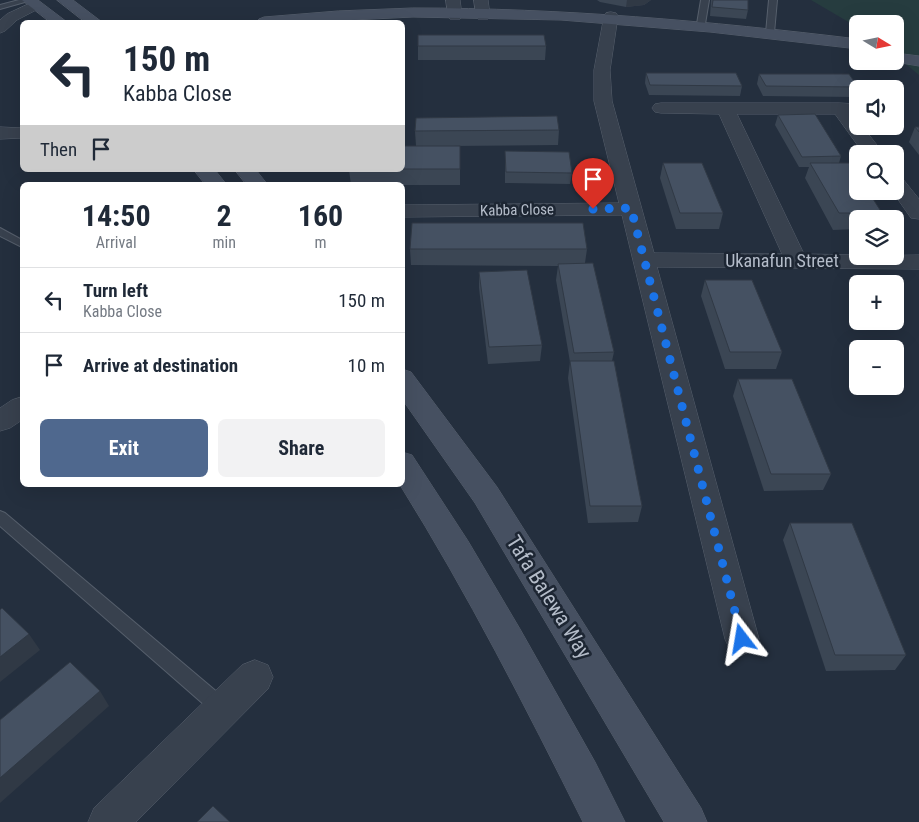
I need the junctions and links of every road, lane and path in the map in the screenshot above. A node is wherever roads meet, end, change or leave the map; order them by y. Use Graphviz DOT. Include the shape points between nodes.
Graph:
graph roads {
  1 [pos="64,0"];
  2 [pos="705,0"];
  3 [pos="773,0"];
  4 [pos="31,2"];
  5 [pos="0,7"];
  6 [pos="454,8"];
  7 [pos="482,8"];
  8 [pos="610,19"];
  9 [pos="56,20"];
  10 [pos="91,20"];
  11 [pos="284,20"];
  12 [pos="349,20"];
  13 [pos="701,24"];
  14 [pos="0,28"];
  15 [pos="770,33"];
  16 [pos="849,43"];
  17 [pos="904,50"];
  18 [pos="849,52"];
  19 [pos="919,52"];
  20 [pos="904,59"];
  21 [pos="919,61"];
  22 [pos="661,108"];
  23 [pos="848,108"];
  24 [pos="726,109"];
  25 [pos="0,132"];
  26 [pos="20,132"];
  27 [pos="869,145"];
  28 [pos="206,172"];
  29 [pos="247,172"];
  30 [pos="214,182"];
  31 [pos="255,182"];
  32 [pos="904,194"];
  33 [pos="631,208"];
  34 [pos="405,211"];
  35 [pos="919,213"];
  36 [pos="0,231"];
  37 [pos="20,243"];
  38 [pos="645,260"];
  39 [pos="796,261"];
  40 [pos="919,262"];
  41 [pos="405,382"];
  42 [pos="20,408"];
  43 [pos="0,420"];
  44 [pos="405,468"];
  45 [pos="0,517"];
  46 [pos="742,639"];
  47 [pos="255,677"];
  48 [pos="223,709"];
  49 [pos="108,822"];
  50 [pos="605,822"];
  51 [pos="687,822"];
  1 -- 10 [label="street"];
  2 -- 13 [label="lane"];
  3 -- 15 [label="lane"];
  4 -- 5 [label="lane"];
  4 -- 9 [label="street"];
  4 -- 14 [label="street"];
  6 -- 7 [label="street"];
  6 -- 11 [label="street"];
  6 -- 12 [label="street"];
  7 -- 8 [label="street"];
  8 -- 13 [label="street"];
  8 -- 18 [label="street"];
  8 -- 33 [label="street" via="602,70 603,101"];
  13 -- 15 [label="street"];
  15 -- 16 [label="street"];
  17 -- 19 [label="street"];
  20 -- 21 [label="street"];
  22 -- 24 [label="street"];
  23 -- 24 [label="street"];
  23 -- 27 [label="street"];
  24 -- 39 [label="street"];
  25 -- 26 [label="street"];
  28 -- 30 [label="street"];
  29 -- 31 [label="street"];
  32 -- 35 [label="street"];
  33 -- 34 [label="street, Kabba Close"];
  33 -- 38 [label="street"];
  36 -- 37 [label="lane"];
  38 -- 39 [label="street, Ukanafun Street"];
  38 -- 46 [label="street"];
  39 -- 40 [label="street, Ukanafun Street"];
  41 -- 51 [label="street, Tafa Balewa Way" via="486,495"];
  42 -- 43 [label="street"];
  44 -- 50 [label="street" via="433,510 548,713"];
  45 -- 48 [label="lane"];
  47 -- 48 [label="street"];
  48 -- 49 [label="street"];
}
